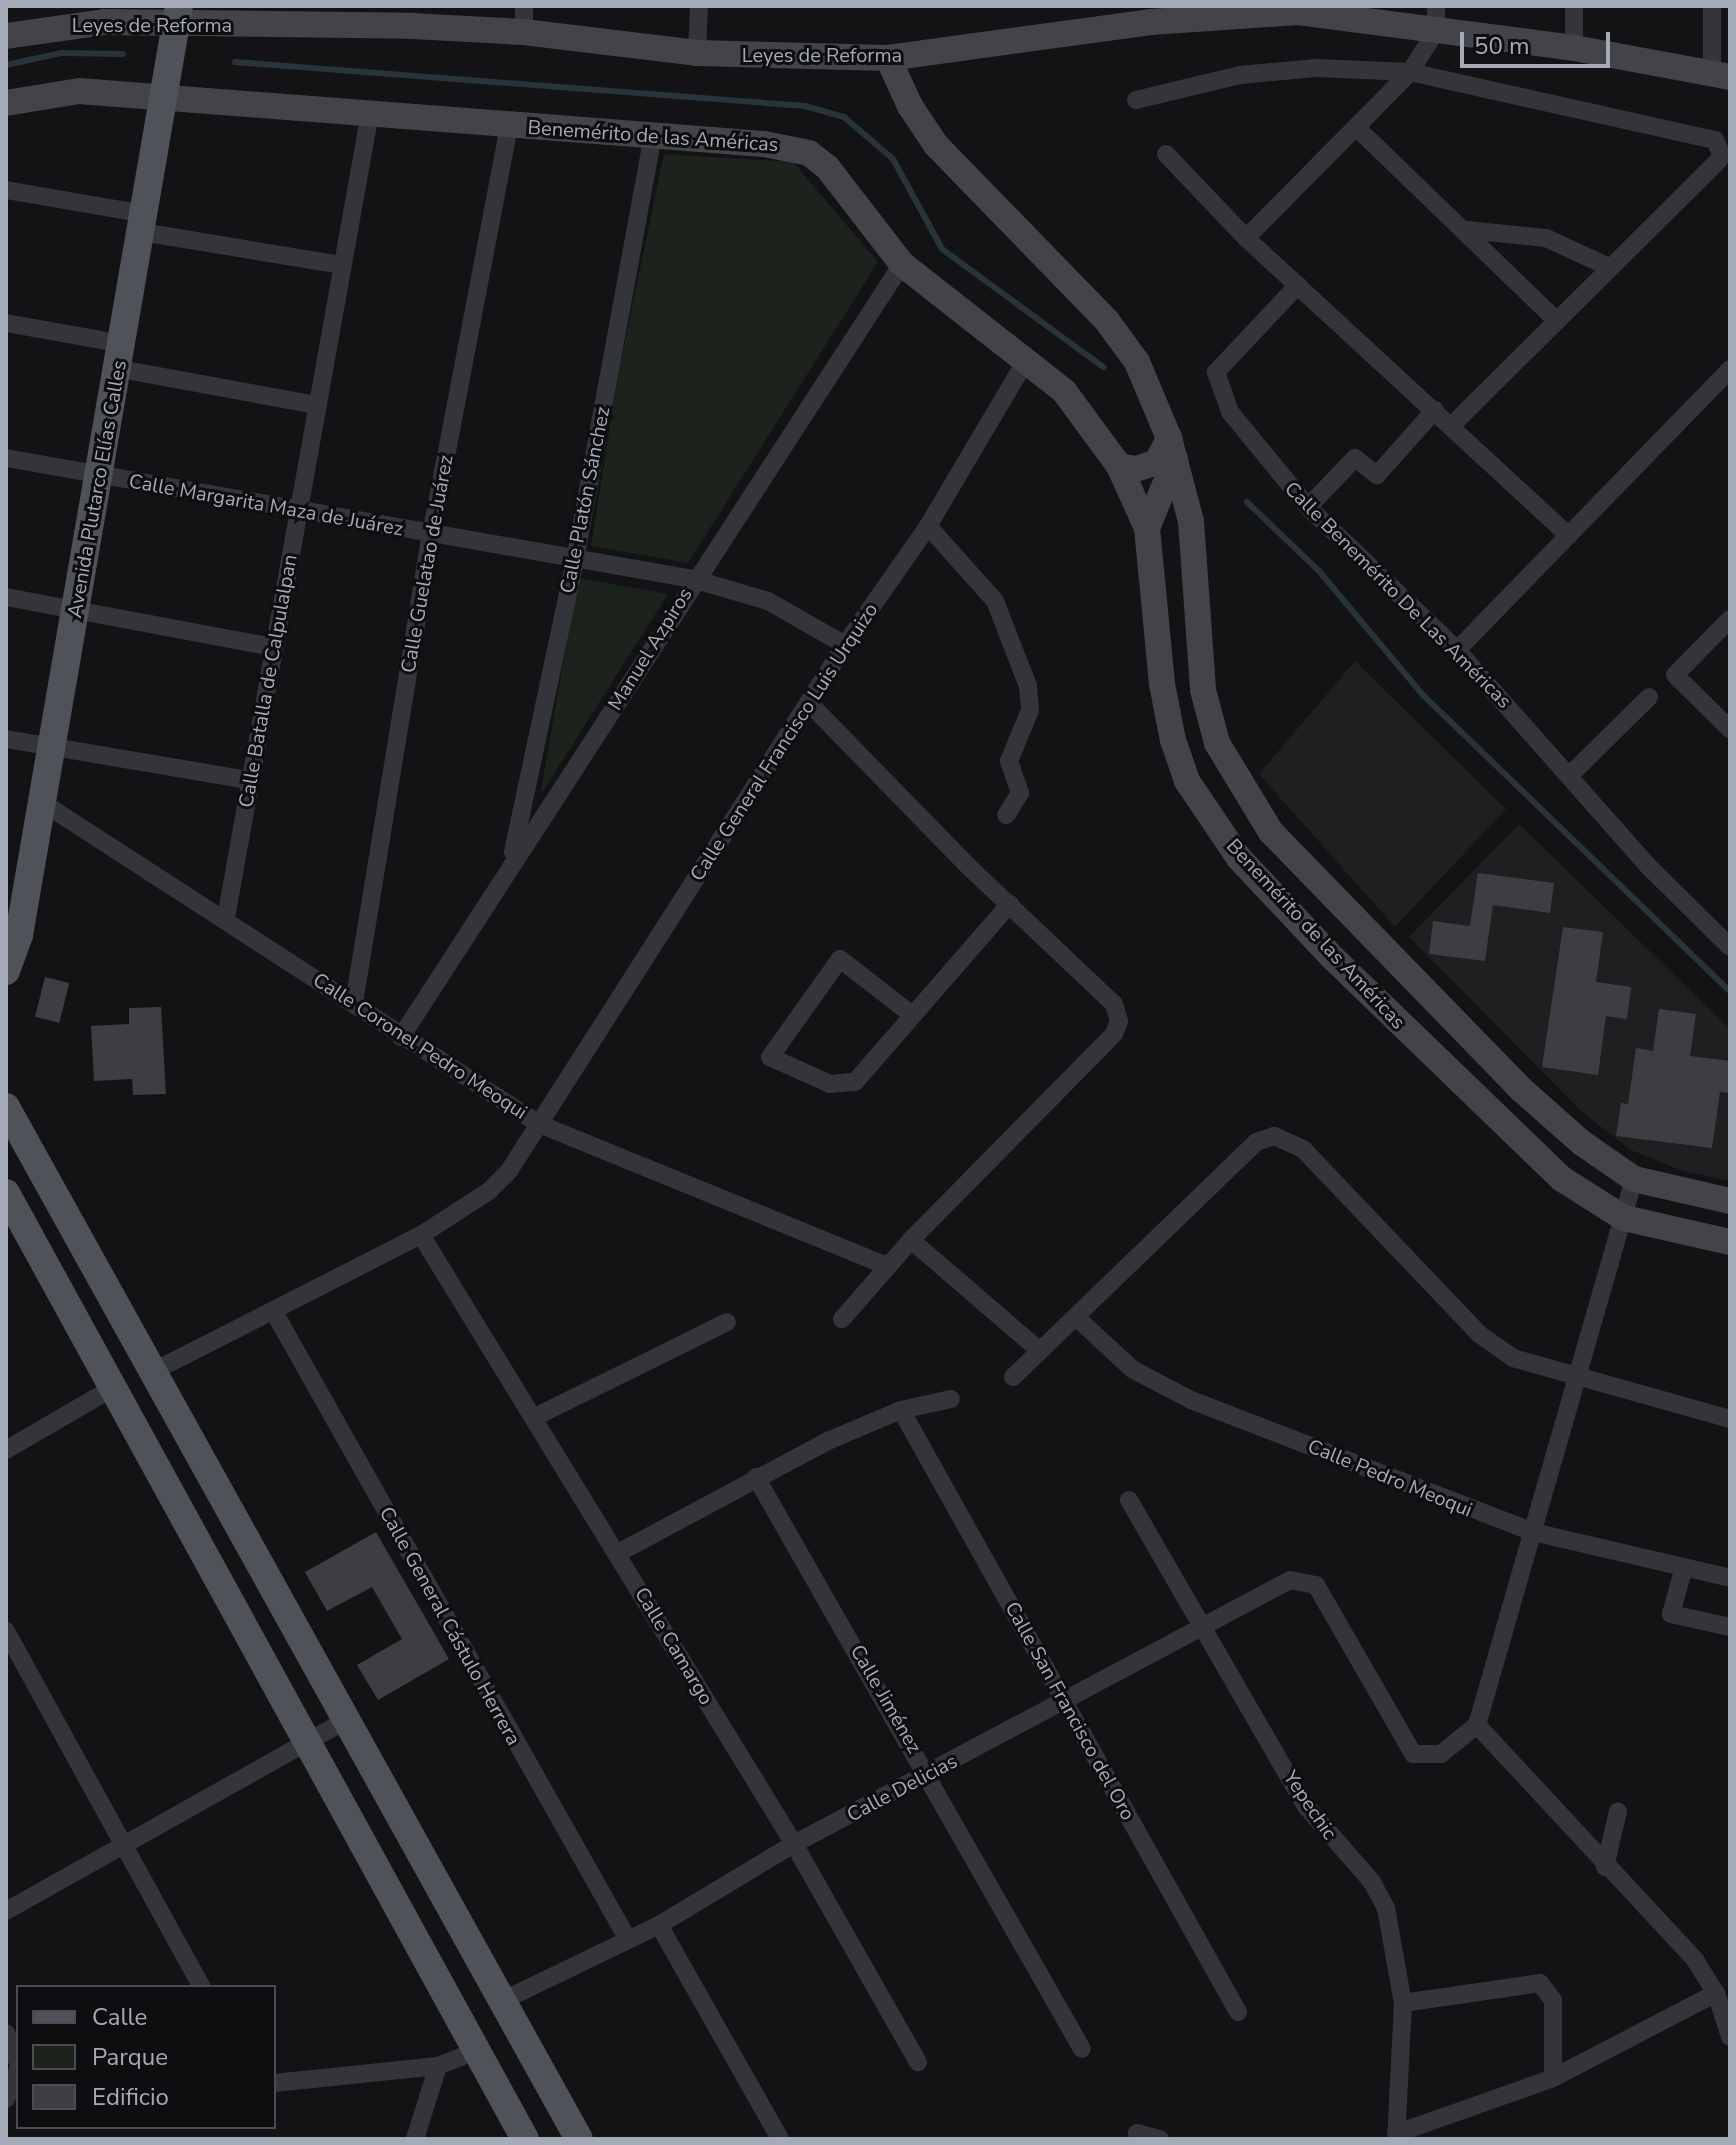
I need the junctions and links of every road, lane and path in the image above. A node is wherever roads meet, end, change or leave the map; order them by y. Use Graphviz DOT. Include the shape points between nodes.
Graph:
graph roads {
  1 [pos="699,6"];
  2 [pos="1574,6"];
  3 [pos="1712,6"];
  4 [pos="1298,9"];
  5 [pos="1151,14"];
  6 [pos="524,19"];
  7 [pos="1436,19"];
  8 [pos="176,24"];
  9 [pos="6,36"];
  10 [pos="1574,48"];
  11 [pos="697,53"];
  12 [pos="888,58"];
  13 [pos="1410,72"];
  14 [pos="1721,74"];
  15 [pos="167,90"];
  16 [pos="1136,100"];
  17 [pos="6,103"];
  18 [pos="370,113"];
  19 [pos="509,126"];
  20 [pos="1356,127"];
  21 [pos="653,136"];
  22 [pos="1166,154"];
  23 [pos="6,190"];
  24 [pos="144,223"];
  25 [pos="1467,230"];
  26 [pos="1246,238"];
  27 [pos="902,264"];
  28 [pos="342,265"];
  29 [pos="1609,267"];
  30 [pos="1298,285"];
  31 [pos="1557,321"];
  32 [pos="6,323"];
  33 [pos="122,356"];
  34 [pos="1026,360"];
  35 [pos="1730,369"];
  36 [pos="316,405"];
  37 [pos="1435,410"];
  38 [pos="1451,426"];
  39 [pos="1172,449"];
  40 [pos="6,458"];
  41 [pos="1119,466"];
  42 [pos="99,474"];
  43 [pos="1308,507"];
  44 [pos="299,512"];
  45 [pos="928,526"];
  46 [pos="1147,528"];
  47 [pos="431,535"];
  48 [pos="1569,536"];
  49 [pos="575,560"];
  50 [pos="693,579"];
  51 [pos="6,597"];
  52 [pos="75,609"];
  53 [pos="1730,619"];
  54 [pos="845,645"];
  55 [pos="273,647"];
  56 [pos="1457,650"];
  57 [pos="1649,697"];
  58 [pos="809,703"];
  59 [pos="1730,729"];
  60 [pos="6,739"];
  61 [pos="50,746"];
  62 [pos="1570,775"];
  63 [pos="249,780"];
  64 [pos="40,801"];
  65 [pos="1006,815"];
  66 [pos="1271,832"];
  67 [pos="1239,858"];
  68 [pos="511,863"];
  69 [pos="1010,904"];
  70 [pos="226,918"];
  71 [pos="1730,947"];
  72 [pos="6,971"];
  73 [pos="354,1003"];
  74 [pos="911,1014"];
  75 [pos="401,1037"];
  76 [pos="6,1107"];
  77 [pos="539,1124"];
  78 [pos="1634,1179"];
  79 [pos="6,1193"];
  80 [pos="1730,1201"];
  81 [pos="1624,1218"];
  82 [pos="421,1235"];
  83 [pos="911,1240"];
  84 [pos="1730,1242"];
  85 [pos="887,1266"];
  86 [pos="274,1312"];
  87 [pos="1077,1318"];
  88 [pos="842,1319"];
  89 [pos="727,1322"];
  90 [pos="1039,1350"];
  91 [pos="154,1371"];
  92 [pos="1013,1377"];
  93 [pos="1574,1379"];
  94 [pos="111,1389"];
  95 [pos="951,1399"];
  96 [pos="901,1410"];
  97 [pos="535,1417"];
  98 [pos="1730,1419"];
  99 [pos="6,1450"];
  100 [pos="756,1477"];
  101 [pos="1129,1500"];
  102 [pos="1533,1532"];
  103 [pos="618,1553"];
  104 [pos="1684,1567"];
  105 [pos="1730,1578"];
  106 [pos="1201,1625"];
  107 [pos="1730,1627"];
  108 [pos="6,1631"];
  109 [pos="1064,1700"];
  110 [pos="347,1720"];
  111 [pos="1477,1725"];
  112 [pos="306,1744"];
  113 [pos="929,1774"];
  114 [pos="1618,1811"];
  115 [pos="794,1844"];
  116 [pos="125,1847"];
  117 [pos="1605,1867"];
  118 [pos="6,1911"];
  119 [pos="659,1925"];
  120 [pos="627,1938"];
  121 [pos="201,1985"];
  122 [pos="1716,1993"];
  123 [pos="504,2000"];
  124 [pos="1403,2003"];
  125 [pos="1238,2012"];
  126 [pos="6,2033"];
  127 [pos="1730,2037"];
  128 [pos="1082,2049"];
  129 [pos="476,2051"];
  130 [pos="16,2060"];
  131 [pos="918,2062"];
  132 [pos="438,2066"];
  133 [pos="16,2072"];
  134 [pos="1553,2078"];
  135 [pos="276,2083"];
  136 [pos="6,2099"];
  137 [pos="1421,2132"];
  138 [pos="1137,2133"];
  139 [pos="1397,2136"];
  140 [pos="415,2139"];
  141 [pos="525,2139"];
  142 [pos="579,2139"];
  143 [pos="780,2139"];
  144 [pos="1160,2139"];
  1 -- 11 [label="street"];
  2 -- 10 [label="street"];
  3 -- 14 [label="street"];
  4 -- 5 [label="street, Leyes de Reforma"];
  4 -- 7 [label="street, Leyes de Reforma"];
  5 -- 12 [label="street, Leyes de Reforma"];
  6 -- 8 [label="street, Leyes de Reforma"];
  6 -- 11 [label="street, Leyes de Reforma"];
  7 -- 10 [label="street, Leyes de Reforma"];
  7 -- 13 [label="street"];
  8 -- 9 [label="street, Leyes de Reforma" via="104,22"];
  8 -- 15 [label="main road, Avenida Plutarco Elías Calles"];
  10 -- 14 [label="street, Leyes de Reforma"];
  11 -- 12 [label="street, Leyes de Reforma"];
  12 -- 39 [label="street, Benemérito de las Américas" via="936,145 1107,321 1137,362"];
  13 -- 16 [label="street" via="1317,68 1240,75"];
  13 -- 20 [label="street"];
  13 -- 29 [label="street" via="1715,140 1722,156"];
  15 -- 17 [label="street, Benemérito de las Américas" via="79,91"];
  15 -- 18 [label="street, Benemérito de las Américas"];
  15 -- 24 [label="main road, Avenida Plutarco Elías Calles"];
  18 -- 19 [label="street, Benemérito de las Américas"];
  18 -- 28 [label="street, Calle Batalla de Calpulalpan"];
  19 -- 21 [label="street, Benemérito de las Américas"];
  19 -- 47 [label="street, Calle Guelatao de Juárez"];
  20 -- 25 [label="street"];
  20 -- 26 [label="street"];
  21 -- 27 [label="street, Benemérito de las Américas" via="778,145 809,153 827,167"];
  21 -- 49 [label="street, Calle Platón Sánchez"];
  22 -- 26 [label="street"];
  23 -- 24 [label="street"];
  24 -- 28 [label="street"];
  24 -- 33 [label="main road, Avenida Plutarco Elías Calles"];
  25 -- 29 [label="street" via="1546,238"];
  25 -- 31 [label="street"];
  26 -- 30 [label="street"];
  27 -- 34 [label="street, Benemérito de las Américas"];
  27 -- 50 [label="street, Manuel Azpiros"];
  28 -- 36 [label="street, Calle Batalla de Calpulalpan"];
  29 -- 31 [label="street"];
  30 -- 37 [label="street"];
  30 -- 43 [label="street, Calle Benemérito De Las Américas" via="1216,372 1230,412"];
  31 -- 38 [label="street"];
  32 -- 33 [label="street"];
  33 -- 36 [label="street"];
  33 -- 42 [label="main road, Avenida Plutarco Elías Calles"];
  34 -- 41 [label="street, Benemérito de las Américas" via="1064,391"];
  34 -- 45 [label="street, Calle General Francisco Luis Urquizo"];
  35 -- 48 [label="street"];
  36 -- 44 [label="street, Calle Batalla de Calpulalpan"];
  37 -- 38 [label="street"];
  37 -- 43 [label="street" via="1377,475 1355,458"];
  38 -- 48 [label="street"];
  39 -- 41 [label="street" via="1157,462 1136,469"];
  39 -- 46 [label="street"];
  39 -- 66 [label="street, Benemérito de las Américas" via="1191,521 1203,690 1217,743"];
  40 -- 42 [label="street, Calle Margarita Maza de Juárez"];
  41 -- 46 [label="street, Benemérito de las Américas"];
  42 -- 44 [label="street, Calle Margarita Maza de Juárez"];
  42 -- 52 [label="main road, Avenida Plutarco Elías Calles"];
  43 -- 56 [label="street, Calle Benemérito De Las Américas"];
  44 -- 47 [label="street, Calle Margarita Maza de Juárez"];
  44 -- 55 [label="street, Calle Batalla de Calpulalpan"];
  45 -- 54 [label="street, Calle General Francisco Luis Urquizo"];
  45 -- 65 [label="street" via="995,601 1028,686 1030,710 1009,761 1020,793"];
  46 -- 67 [label="street, Benemérito de las Américas" via="1162,684 1173,740 1187,781"];
  47 -- 49 [label="street, Calle Margarita Maza de Juárez"];
  47 -- 73 [label="street, Calle Guelatao de Juárez"];
  48 -- 56 [label="street"];
  49 -- 50 [label="street, Calle Margarita Maza de Juárez"];
  49 -- 68 [label="street, Calle Platón Sánchez"];
  50 -- 54 [label="street, Calle Margarita Maza de Juárez" via="768,601"];
  50 -- 68 [label="street, Manuel Azpiros"];
  51 -- 52 [label="street"];
  52 -- 55 [label="street"];
  52 -- 61 [label="main road, Avenida Plutarco Elías Calles"];
  53 -- 59 [label="street" via="1675,675"];
  54 -- 58 [label="street, Calle General Francisco Luis Urquizo"];
  55 -- 63 [label="street, Calle Batalla de Calpulalpan"];
  56 -- 62 [label="street, Calle Benemérito De Las Américas"];
  57 -- 62 [label="street"];
  58 -- 69 [label="street"];
  58 -- 77 [label="street, Calle General Francisco Luis Urquizo"];
  60 -- 61 [label="street"];
  61 -- 63 [label="street"];
  61 -- 64 [label="main road, Avenida Plutarco Elías Calles"];
  62 -- 71 [label="street, Calle Benemérito De Las Américas" via="1648,866"];
  63 -- 70 [label="street, Calle Batalla de Calpulalpan"];
  64 -- 70 [label="street, Calle Coronel Pedro Meoqui"];
  64 -- 72 [label="main road, Avenida Plutarco Elías Calles" via="19,935"];
  66 -- 67 [label="street"];
  66 -- 78 [label="street, Benemérito de las Américas" via="1522,1090 1582,1143"];
  67 -- 81 [label="street, Benemérito de las Américas" via="1333,958 1533,1153 1587,1198"];
  68 -- 75 [label="street, Manuel Azpiros"];
  69 -- 74 [label="street"];
  69 -- 83 [label="street" via="1114,1004 1119,1021 1114,1034"];
  70 -- 73 [label="street, Calle Coronel Pedro Meoqui"];
  73 -- 75 [label="street, Calle Coronel Pedro Meoqui"];
  74 -- 74 [label="street" via="840,959 770,1057 830,1084 849,1085"];
  75 -- 77 [label="street, Calle Coronel Pedro Meoqui"];
  76 -- 91 [label="main road"];
  77 -- 82 [label="street, Calle General Francisco Luis Urquizo" via="509,1171 489,1191"];
  77 -- 85 [label="street, Calle Coronel Pedro Meoqui"];
  78 -- 80 [label="street, Benemérito de las Américas"];
  78 -- 81 [label="street"];
  79 -- 94 [label="main road"];
  81 -- 84 [label="street, Benemérito de las Américas"];
  81 -- 93 [label="street"];
  82 -- 86 [label="street, Calle General Francisco Luis Urquizo"];
  82 -- 97 [label="street, Calle Camargo"];
  83 -- 85 [label="street"];
  83 -- 90 [label="street"];
  85 -- 88 [label="street"];
  86 -- 91 [label="street, Calle General Francisco Luis Urquizo"];
  86 -- 120 [label="street, Calle General Cástulo Herrera"];
  87 -- 90 [label="street"];
  87 -- 93 [label="street" via="1256,1142 1274,1136 1303,1149 1479,1334 1513,1358"];
  87 -- 102 [label="street, Calle Pedro Meoqui" via="1132,1369 1160,1386"];
  89 -- 97 [label="street"];
  90 -- 92 [label="street"];
  91 -- 110 [label="main road"];
  93 -- 98 [label="street"];
  93 -- 102 [label="street"];
  94 -- 99 [label="street"];
  94 -- 112 [label="main road"];
  95 -- 96 [label="street"];
  96 -- 100 [label="street"];
  96 -- 109 [label="street, Calle San Francisco del Oro"];
  97 -- 103 [label="street, Calle Camargo"];
  100 -- 103 [label="street"];
  100 -- 113 [label="street, Calle Jiménez"];
  101 -- 106 [label="street, Yepechic"];
  102 -- 104 [label="street, Calle Pedro Meoqui"];
  102 -- 111 [label="street"];
  103 -- 115 [label="street, Calle Camargo"];
  104 -- 105 [label="street, Calle Pedro Meoqui"];
  104 -- 107 [label="street" via="1671,1614"];
  106 -- 109 [label="street, Calle Delicias"];
  106 -- 111 [label="street, Calle Delicias" via="1302,1578 1316,1585 1407,1747 1419,1756 1441,1754"];
  106 -- 124 [label="street, Yepechic" via="1306,1806 1372,1882 1386,1908"];
  108 -- 116 [label="street"];
  109 -- 113 [label="street, Calle Delicias"];
  109 -- 125 [label="street, Calle San Francisco del Oro"];
  110 -- 112 [label="street"];
  110 -- 123 [label="main road"];
  111 -- 117 [label="street"];
  112 -- 116 [label="street"];
  112 -- 129 [label="main road"];
  113 -- 115 [label="street, Calle Delicias"];
  113 -- 128 [label="street, Calle Jiménez"];
  114 -- 117 [label="street"];
  115 -- 119 [label="street, Calle Delicias"];
  115 -- 131 [label="street, Calle Camargo"];
  116 -- 118 [label="street"];
  116 -- 121 [label="street"];
  117 -- 122 [label="street" via="1695,1960"];
  119 -- 120 [label="street, Calle Delicias"];
  119 -- 143 [label="street"];
  120 -- 123 [label="street, Calle Delicias"];
  122 -- 127 [label="street"];
  122 -- 134 [label="street"];
  123 -- 142 [label="main road"];
  124 -- 134 [label="street" via="1540,1983 1553,2000"];
  124 -- 139 [label="street, Yepechic"];
  126 -- 130 [label="street"];
  129 -- 132 [label="street"];
  129 -- 141 [label="main road"];
  132 -- 135 [label="street"];
  132 -- 140 [label="street"];
  133 -- 136 [label="street"];
  134 -- 137 [label="street"];
  137 -- 139 [label="street"];
  138 -- 144 [label="street"];
}
